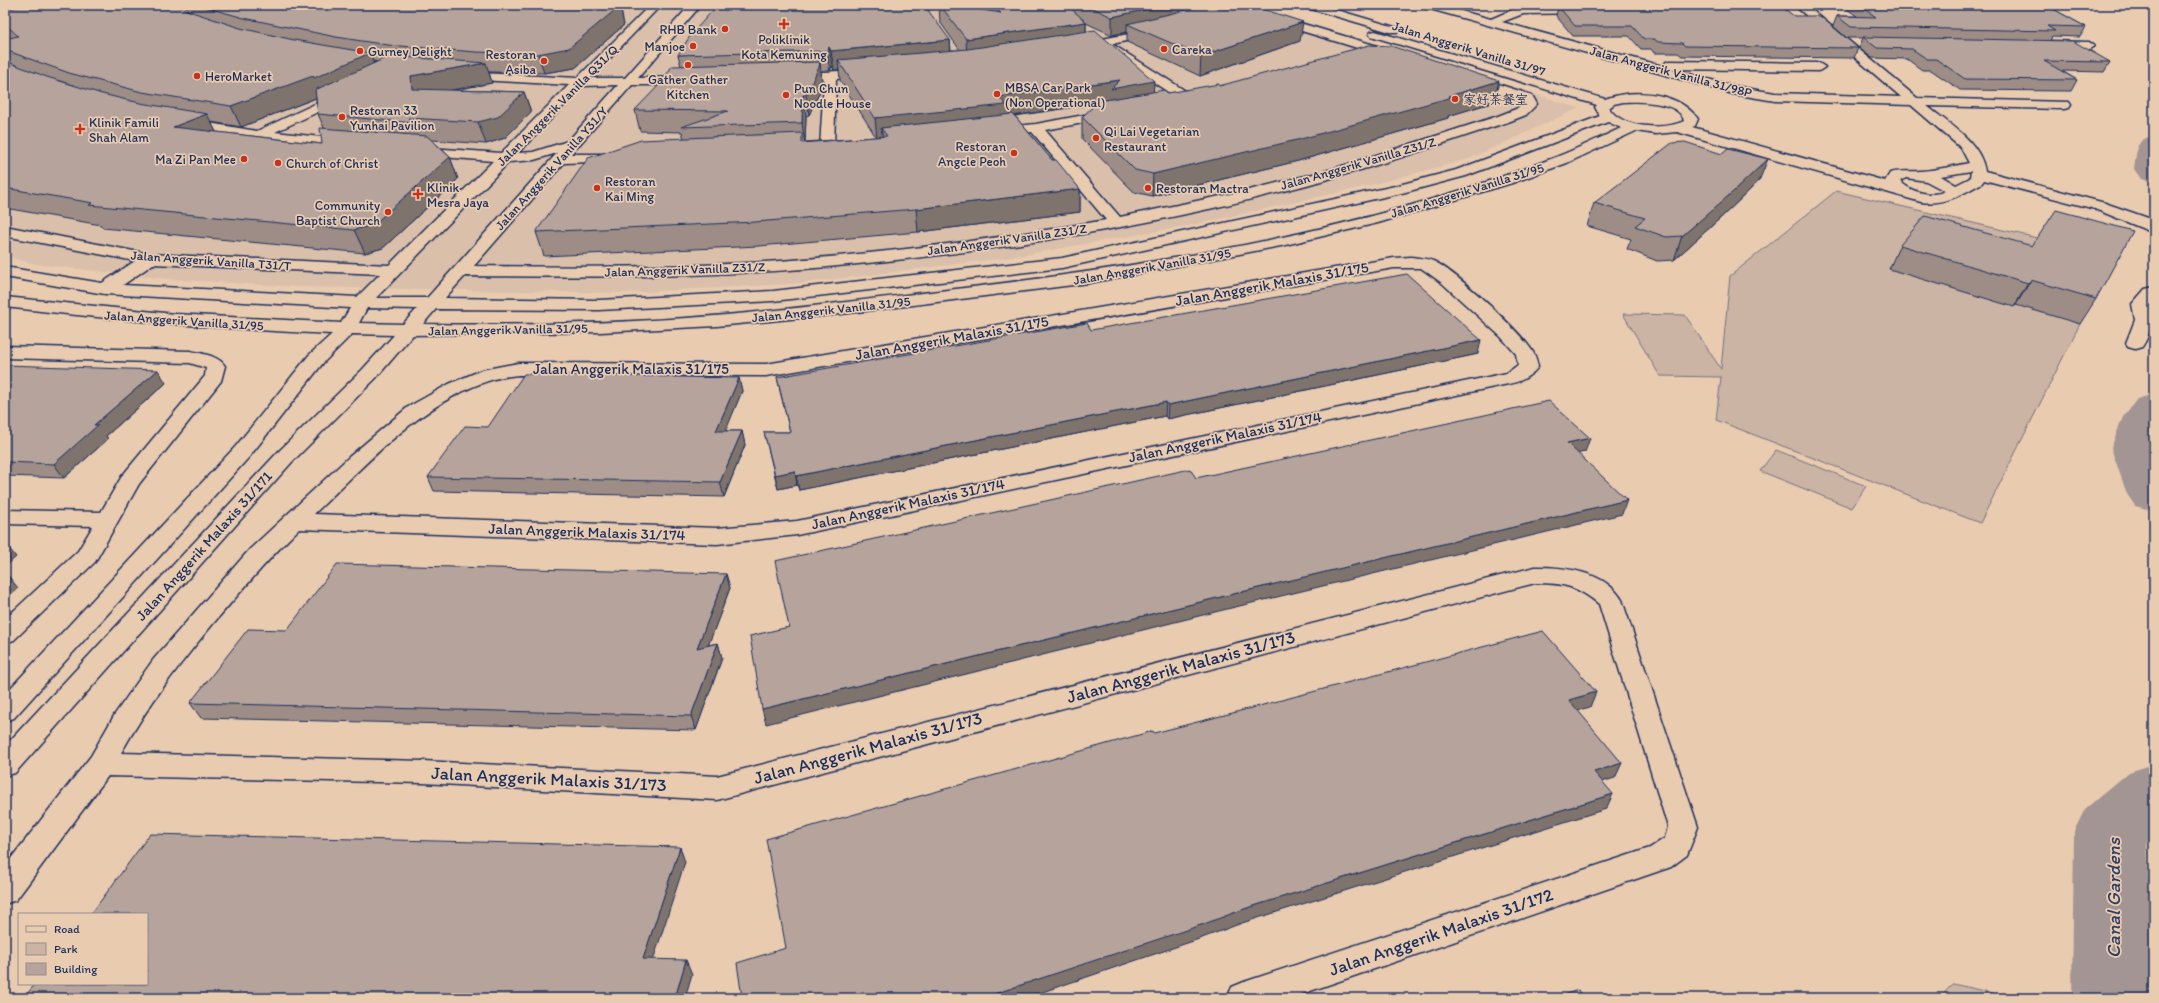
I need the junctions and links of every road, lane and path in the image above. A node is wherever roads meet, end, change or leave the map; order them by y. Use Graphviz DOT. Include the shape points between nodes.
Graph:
graph roads {
  1 [pos="656,5"];
  2 [pos="933,5"];
  3 [pos="1227,5"];
  4 [pos="1308,5"];
  5 [pos="1427,5"];
  6 [pos="1799,5"];
  7 [pos="921,6"];
  8 [pos="1240,9"];
  9 [pos="884,10"];
  10 [pos="1295,10"];
  11 [pos="699,11"];
  12 [pos="1601,11"];
  13 [pos="1220,15"];
  14 [pos="630,16"];
  15 [pos="644,16"];
  16 [pos="929,19"];
  17 [pos="1492,23"];
  18 [pos="1171,29"];
  19 [pos="1391,39"];
  20 [pos="1843,42"];
  21 [pos="1859,42"];
  22 [pos="1103,43"];
  23 [pos="2041,45"];
  24 [pos="2088,46"];
  25 [pos="1369,47"];
  26 [pos="1066,50"];
  27 [pos="1347,55"];
  28 [pos="1404,58"];
  29 [pos="1653,67"];
  30 [pos="1819,67"];
  31 [pos="884,72"];
  32 [pos="450,74"];
  33 [pos="830,76"];
  34 [pos="1460,76"];
  35 [pos="783,78"];
  36 [pos="705,81"];
  37 [pos="580,82"];
  38 [pos="628,82"];
  39 [pos="359,87"];
  40 [pos="1205,96"];
  41 [pos="1623,98"];
  42 [pos="1190,100"];
  43 [pos="1914,101"];
  44 [pos="1167,104"];
  45 [pos="2064,105"];
  46 [pos="1607,110"];
  47 [pos="1120,113"];
  48 [pos="1691,119"];
  49 [pos="167,120"];
  50 [pos="1635,127"];
  51 [pos="1036,128"];
  52 [pos="1679,128"];
  53 [pos="981,134"];
  54 [pos="259,135"];
  55 [pos="573,144"];
  56 [pos="362,145"];
  57 [pos="841,147"];
  58 [pos="827,148"];
  59 [pos="400,149"];
  60 [pos="812,149"];
  61 [pos="505,158"];
  62 [pos="629,158"];
  63 [pos="560,159"];
  64 [pos="1978,170"];
  65 [pos="1900,175"];
  66 [pos="1921,176"];
  67 [pos="1906,192"];
  68 [pos="1952,194"];
  69 [pos="1116,222"];
  70 [pos="2154,228"];
  71 [pos="5,231"];
  72 [pos="149,259"];
  73 [pos="394,270"];
  74 [pos="459,271"];
  75 [pos="5,272"];
  76 [pos="105,289"];
  77 [pos="2154,292"];
  78 [pos="5,302"];
  79 [pos="361,303"];
  80 [pos="429,305"];
  81 [pos="264,327"];
  82 [pos="346,330"];
  83 [pos="450,330"];
  84 [pos="406,331"];
  85 [pos="2135,343"];
  86 [pos="5,352"];
  87 [pos="316,359"];
  88 [pos="369,374"];
  89 [pos="1512,377"];
  90 [pos="5,517"];
  91 [pos="108,519"];
  92 [pos="293,521"];
  93 [pos="1610,600"];
  94 [pos="5,634"];
  95 [pos="5,710"];
  96 [pos="101,764"];
  97 [pos="5,765"];
  98 [pos="5,890"];
  99 [pos="1244,998"];
  1 -- 15 [label="street, Jalan Anggerik Vanilla Q31/Q"];
  2 -- 7 [label="street"];
  3 -- 8 [label="street"];
  4 -- 41 [label="street, Jalan Anggerik Vanilla 31/97"];
  5 -- 17 [label="street, Jalan Anggerik Vanilla 31/98P"];
  6 -- 20 [label="street"];
  7 -- 9 [label="street"];
  7 -- 16 [label="street"];
  8 -- 13 [label="street"];
  8 -- 25 [label="street"];
  10 -- 19 [label="street, Jalan Anggerik Vanilla 31/97"];
  11 -- 38 [label="street, Jalan Anggerik Vanilla Y31/Y" via="686,17"];
  12 -- 17 [label="street" via="1524,11"];
  14 -- 15 [label="street"];
  15 -- 37 [label="street, Jalan Anggerik Vanilla Q31/Q"];
  17 -- 29 [label="street, Jalan Anggerik Vanilla 31/98P"];
  18 -- 22 [label="street"];
  19 -- 25 [label="street"];
  19 -- 46 [label="street, Jalan Anggerik Vanilla 31/97"];
  20 -- 21 [label="street"];
  20 -- 43 [label="street"];
  22 -- 26 [label="street"];
  22 -- 42 [label="street"];
  23 -- 24 [label="street"];
  25 -- 27 [label="street"];
  25 -- 28 [label="street"];
  29 -- 30 [label="street" via="1683,64"];
  29 -- 43 [label="street, Jalan Anggerik Vanilla 31/98P" via="1733,90 1775,97"];
  31 -- 33 [label="street"];
  32 -- 37 [label="street"];
  33 -- 35 [label="street"];
  33 -- 58 [label="street"];
  34 -- 69 [label="street, Jalan Anggerik Vanilla Z31/Z" via="1527,98 1530,104 1528,108 1503,119 1316,178"];
  36 -- 38 [label="street"];
  37 -- 38 [label="street"];
  37 -- 61 [label="street, Jalan Anggerik Vanilla Q31/Q"];
  38 -- 55 [label="street, Jalan Anggerik Vanilla Y31/Y"];
  39 -- 54 [label="street"];
  40 -- 42 [label="street"];
  41 -- 46 [label="street, Jalan Anggerik Vanilla 31/95"];
  41 -- 48 [label="street" via="1648,99 1673,105 1688,114"];
  42 -- 44 [label="street"];
  43 -- 45 [label="street, Jalan Anggerik Vanilla 31/98P"];
  43 -- 64 [label="street" via="1967,146"];
  46 -- 50 [label="street, Jalan Anggerik Vanilla 31/97"];
  46 -- 80 [label="street, Jalan Anggerik Vanilla 31/95" via="1454,175 1397,190 1062,263 773,296 599,305"];
  47 -- 51 [label="street"];
  48 -- 52 [label="street" via="1690,123"];
  48 -- 65 [label="street" via="1821,156"];
  49 -- 54 [label="street"];
  50 -- 52 [label="street, Jalan Anggerik Vanilla 31/97" via="1659,130"];
  50 -- 83 [label="street, Jalan Anggerik Vanilla 31/95" via="1553,163 1429,204 1276,243 1077,280 834,310 690,323"];
  51 -- 53 [label="street"];
  51 -- 69 [label="street"];
  52 -- 67 [label="street"];
  54 -- 56 [label="street"];
  55 -- 61 [label="street" via="534,156"];
  55 -- 63 [label="street, Jalan Anggerik Vanilla Y31/Y"];
  57 -- 58 [label="street"];
  58 -- 60 [label="street"];
  59 -- 61 [label="street"];
  61 -- 73 [label="street, Jalan Anggerik Vanilla Q31/Q"];
  62 -- 63 [label="street"];
  63 -- 74 [label="street, Jalan Anggerik Vanilla Y31/Y"];
  64 -- 66 [label="street"];
  64 -- 68 [label="street" via="1977,180"];
  64 -- 70 [label="street" via="2100,206"];
  65 -- 66 [label="street"];
  65 -- 67 [label="street" via="1892,179 1892,182"];
  66 -- 68 [label="street" via="1942,182 1953,190"];
  67 -- 68 [label="street" via="1935,198"];
  69 -- 74 [label="street, Jalan Anggerik Vanilla Z31/Z" via="998,242 781,266 608,272"];
  71 -- 72 [label="street, Jalan Anggerik Vanilla T31/T"];
  72 -- 73 [label="street, Jalan Anggerik Vanilla T31/T"];
  72 -- 76 [label="street"];
  73 -- 79 [label="street, Jalan Anggerik Vanilla Q31/Q"];
  74 -- 80 [label="street, Jalan Anggerik Vanilla Y31/Y"];
  75 -- 76 [label="street, Jalan Anggerik Vanilla 31/95"];
  76 -- 79 [label="street, Jalan Anggerik Vanilla 31/95"];
  77 -- 85 [label="street" via="2141,304 2144,320"];
  78 -- 81 [label="street, Jalan Anggerik Vanilla 31/95" via="88,313"];
  79 -- 80 [label="street, Jalan Anggerik Vanilla 31/95"];
  79 -- 82 [label="street, Jalan Anggerik Vanilla Q31/Q"];
  80 -- 84 [label="street, Jalan Anggerik Vanilla Y31/Y"];
  81 -- 82 [label="street, Jalan Anggerik Vanilla 31/95"];
  81 -- 87 [label="street" via="315,344"];
  82 -- 84 [label="street, Jalan Anggerik Vanilla 31/95"];
  82 -- 87 [label="street"];
  83 -- 84 [label="street, Jalan Anggerik Vanilla 31/95"];
  83 -- 88 [label="street" via="392,355"];
  84 -- 88 [label="street, Jalan Anggerik Malaxis 31/171"];
  86 -- 91 [label="street" via="190,357 205,360 216,366 214,377 130,481"];
  87 -- 95 [label="street" via="243,451"];
  88 -- 97 [label="street, Jalan Anggerik Malaxis 31/171" via="284,457"];
  89 -- 92 [label="street, Jalan Anggerik Malaxis 31/174" via="796,528 717,536"];
  89 -- 92 [label="street, Jalan Anggerik Malaxis 31/175" via="1528,367 1525,353 1512,337 1442,274 1428,265 1413,263 1379,266 766,370 518,369 489,374 456,388 415,411"];
  90 -- 91 [label="street"];
  91 -- 94 [label="street" via="87,556"];
  92 -- 96 [label="street, Jalan Anggerik Malaxis 31/175" via="258,555 162,667 125,721"];
  93 -- 96 [label="street, Jalan Anggerik Malaxis 31/173" via="1593,586 1567,575 1535,575 717,788 423,772"];
  93 -- 99 [label="street, Jalan Anggerik Malaxis 31/172" via="1683,827 1677,846 1660,858"];
  96 -- 98 [label="street, Jalan Anggerik Malaxis 31/175"];
}
